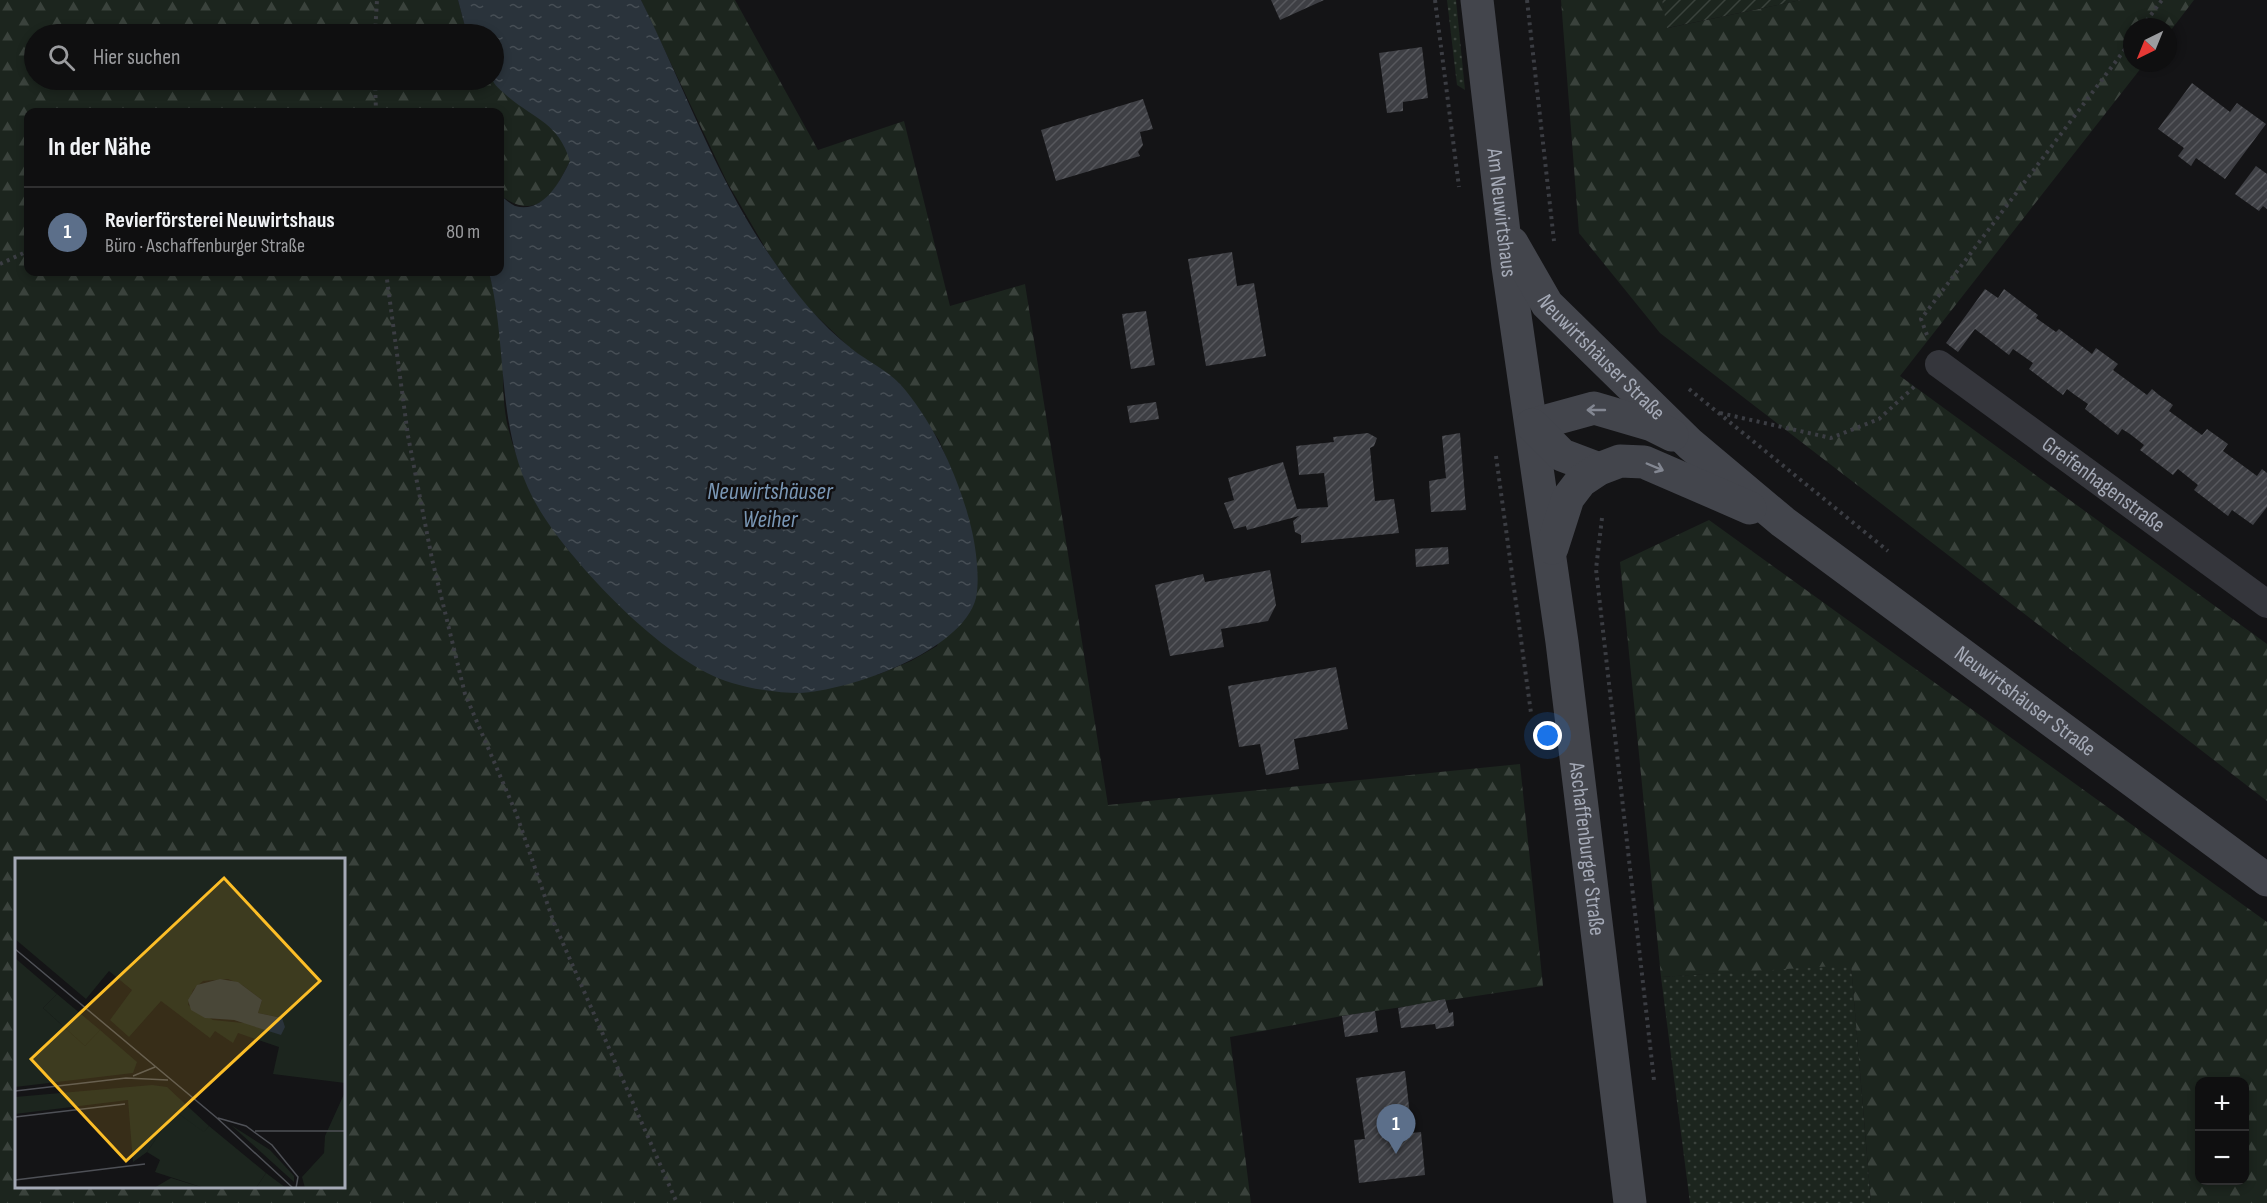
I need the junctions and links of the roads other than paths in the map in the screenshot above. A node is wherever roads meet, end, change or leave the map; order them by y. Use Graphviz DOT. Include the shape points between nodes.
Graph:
graph roads {
  1 [pos="1478,0"];
  2 [pos="1504,229"];
  3 [pos="1940,364"];
  4 [pos="1532,425"];
  5 [pos="1690,444"];
  6 [pos="1599,468"];
  7 [pos="1783,522"];
  8 [pos="1549,558"];
  9 [pos="2267,604"];
  10 [pos="2267,880"];
  11 [pos="1630,1203"];
  1 -- 2 [label="main road, Am Neuwirtshaus"];
  2 -- 4 [label="main road, Am Neuwirtshaus"];
  2 -- 5 [label="main road, Neuwirtshäuser Straße" via="1547,304"];
  3 -- 9 [label="street, Greifenhagenstraße"];
  5 -- 4 [label="main road, Neuwirtshäuser Straße, one-way" via="1652,425 1594,408"];
  4 -- 6 [label="main road" via="1562,455"];
  4 -- 8 [label="main road, Aschaffenburger Straße"];
  5 -- 7 [label="main road, Neuwirtshäuser Straße"];
  6 -- 7 [label="main road, Neuwirtshäuser Straße, one-way" via="1620,461 1644,462"];
  6 -- 8 [label="main road, Neuwirtshäuser Straße" via="1581,481 1568,498"];
  7 -- 10 [label="main road, Neuwirtshäuser Straße"];
  8 -- 11 [label="main road, Aschaffenburger Straße"];
}
